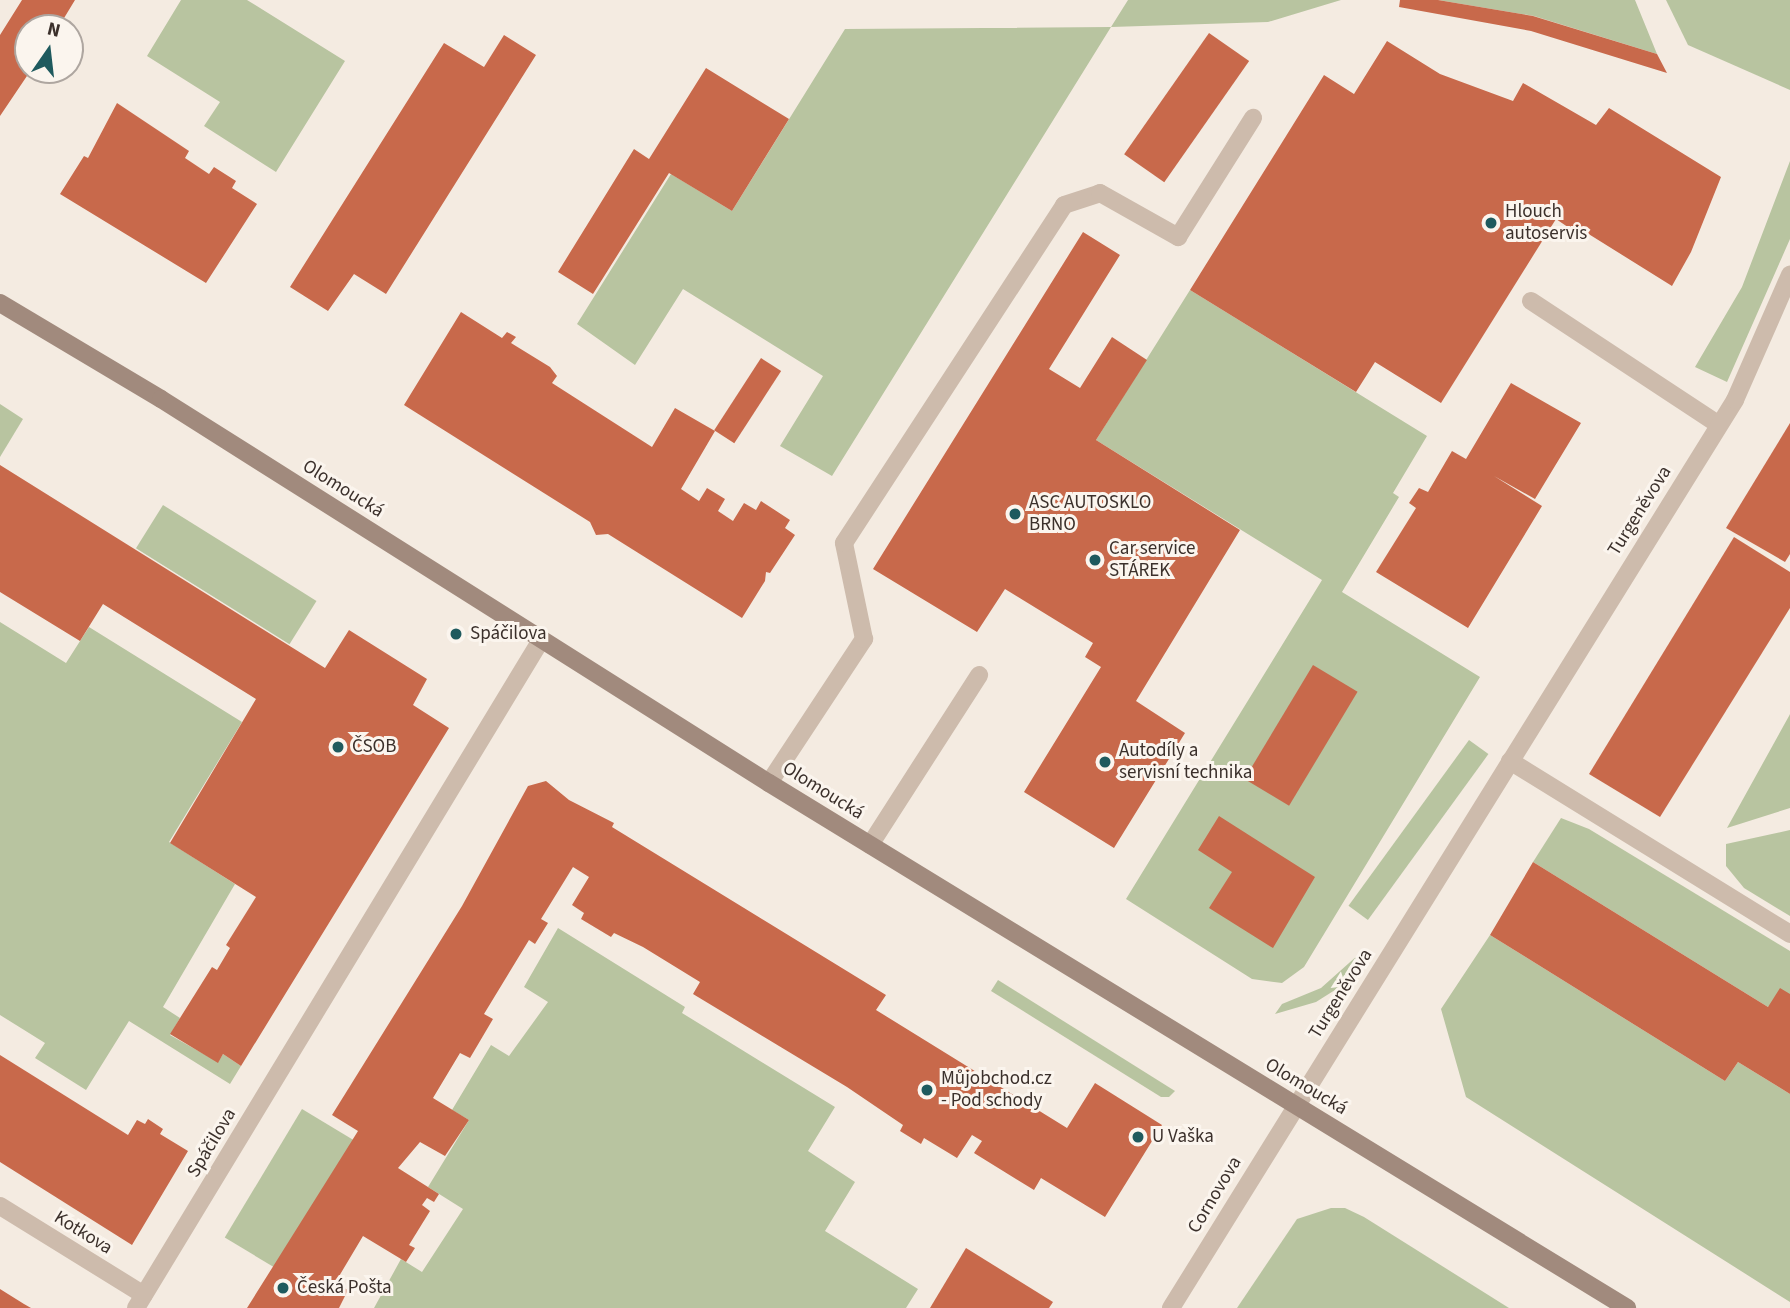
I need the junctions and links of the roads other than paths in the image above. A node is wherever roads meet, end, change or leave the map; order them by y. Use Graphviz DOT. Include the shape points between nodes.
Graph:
graph roads {
  1 [pos="1252,118"];
  2 [pos="1790,275"];
  3 [pos="1531,301"];
  4 [pos="0,303"];
  5 [pos="1719,425"];
  6 [pos="541,640"];
  7 [pos="979,675"];
  8 [pos="1510,761"];
  9 [pos="769,783"];
  10 [pos="870,845"];
  11 [pos="1790,934"];
  12 [pos="1296,1105"];
  13 [pos="0,1206"];
  14 [pos="140,1301"];
  15 [pos="1171,1308"];
  16 [pos="1628,1308"];
  1 -- 9 [label="street" via="1178,237 1101,193 1064,205 844,543 864,639"];
  2 -- 5 [label="street, Turgeněvova" via="1735,400"];
  3 -- 5 [label="street"];
  4 -- 6 [label="main road, Olomoucká" via="173,406"];
  5 -- 8 [label="street, Turgeněvova"];
  6 -- 9 [label="main road, Olomoucká"];
  6 -- 14 [label="street, Spáčilova"];
  7 -- 10 [label="street"];
  8 -- 11 [label="street"];
  8 -- 12 [label="street, Turgeněvova"];
  9 -- 10 [label="main road, Olomoucká"];
  10 -- 12 [label="main road, Olomoucká"];
  12 -- 15 [label="street, Cornovova"];
  12 -- 16 [label="main road, Olomoucká"];
  13 -- 14 [label="street, Kotkova"];
}
